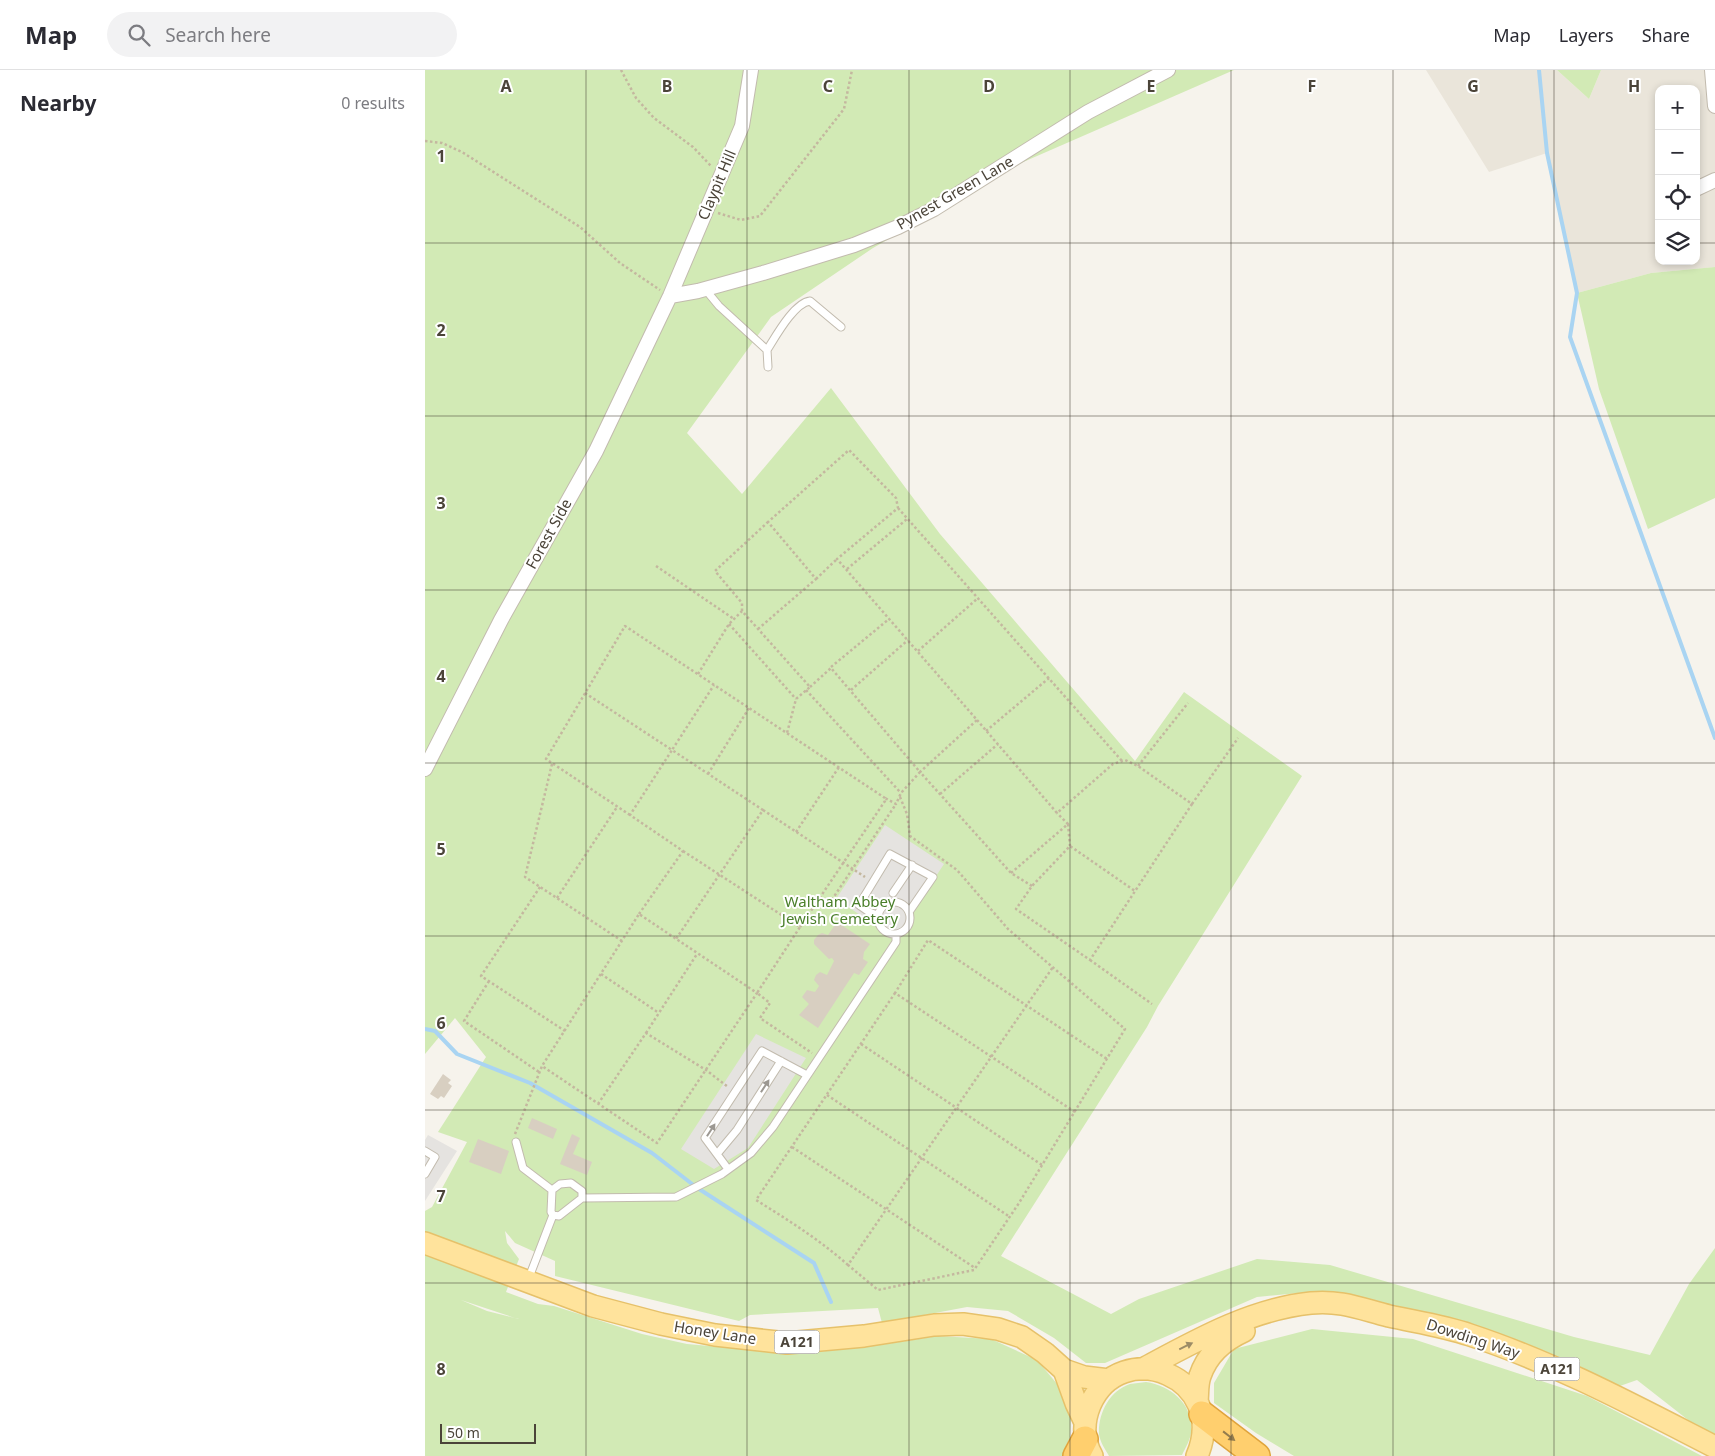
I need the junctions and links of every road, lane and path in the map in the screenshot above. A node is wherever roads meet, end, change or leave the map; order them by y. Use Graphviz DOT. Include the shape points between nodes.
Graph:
graph roads {
  1 [pos="621,70"];
  2 [pos="751,70"];
  3 [pos="852,70"];
  4 [pos="1168,70"];
  5 [pos="1711,70"];
  6 [pos="1715,106"];
  7 [pos="425,141"];
  8 [pos="721,176"];
  9 [pos="1715,180"];
  10 [pos="1700,187"];
  11 [pos="707,210"];
  12 [pos="705,290"];
  13 [pos="670,296"];
  14 [pos="841,327"];
  15 [pos="767,350"];
  16 [pos="768,367"];
  17 [pos="898,508"];
  18 [pos="907,519"];
  19 [pos="768,522"];
  20 [pos="837,559"];
  21 [pos="656,566"];
  22 [pos="847,569"];
  23 [pos="816,579"];
  24 [pos="978,598"];
  25 [pos="742,611"];
  26 [pos="889,618"];
  27 [pos="734,619"];
  28 [pos="729,624"];
  29 [pos="759,629"];
  30 [pos="908,640"];
  31 [pos="918,651"];
  32 [pos="831,668"];
  33 [pos="698,674"];
  34 [pos="1049,678"];
  35 [pos="714,684"];
  36 [pos="810,687"];
  37 [pos="806,690"];
  38 [pos="851,690"];
  39 [pos="585,693"];
  40 [pos="796,699"];
  41 [pos="1188,703"];
  42 [pos="749,708"];
  43 [pos="977,720"];
  44 [pos="986,731"];
  45 [pos="787,733"];
  46 [pos="1237,738"];
  47 [pos="998,744"];
  48 [pos="672,750"];
  49 [pos="1122,761"];
  50 [pos="553,764"];
  51 [pos="1138,766"];
  52 [pos="839,767"];
  53 [pos="425,769"];
  54 [pos="921,772"];
  55 [pos="708,774"];
  56 [pos="940,794"];
  57 [pos="901,795"];
  58 [pos="885,798"];
  59 [pos="896,804"];
  60 [pos="1193,804"];
  61 [pos="617,807"];
  62 [pos="763,810"];
  63 [pos="1057,814"];
  64 [pos="630,815"];
  65 [pos="1068,824"];
  66 [pos="797,832"];
  67 [pos="1070,846"];
  68 [pos="683,851"];
  69 [pos="844,863"];
  70 [pos="912,865"];
  71 [pos="853,869"];
  72 [pos="1011,873"];
  73 [pos="719,874"];
  74 [pos="873,882"];
  75 [pos="1032,886"];
  76 [pos="540,887"];
  77 [pos="1135,891"];
  78 [pos="893,893"];
  79 [pos="557,898"];
  80 [pos="829,904"];
  81 [pos="909,912"];
  82 [pos="639,914"];
  83 [pos="877,915"];
  84 [pos="800,927"];
  85 [pos="896,934"];
  86 [pos="676,939"];
  87 [pos="622,941"];
  88 [pos="698,954"];
  89 [pos="1090,960"];
  90 [pos="1053,967"];
  91 [pos="601,974"];
  92 [pos="489,981"];
  93 [pos="757,993"];
  94 [pos="895,993"];
  95 [pos="1153,1004"];
  96 [pos="1026,1006"];
  97 [pos="659,1013"];
  98 [pos="565,1031"];
  99 [pos="646,1032"];
  100 [pos="861,1044"];
  101 [pos="991,1056"];
  102 [pos="819,1058"];
  103 [pos="1107,1059"];
  104 [pos="781,1061"];
  105 [pos="542,1066"];
  106 [pos="706,1070"];
  107 [pos="540,1072"];
  108 [pos="807,1075"];
  109 [pos="735,1092"];
  110 [pos="827,1095"];
  111 [pos="598,1104"];
  112 [pos="956,1108"];
  113 [pos="1075,1112"];
  114 [pos="516,1142"];
  115 [pos="792,1147"];
  116 [pos="425,1151"];
  117 [pos="717,1154"];
  118 [pos="921,1158"];
  119 [pos="1043,1165"];
  120 [pos="728,1169"];
  121 [pos="425,1174"];
  122 [pos="552,1190"];
  123 [pos="582,1198"];
  124 [pos="887,1209"];
  125 [pos="553,1215"];
  126 [pos="1010,1217"];
  127 [pos="425,1244"];
  128 [pos="849,1266"];
  129 [pos="975,1268"];
  130 [pos="528,1282"];
  131 [pos="1390,1316"];
  132 [pos="1143,1369"];
  133 [pos="1064,1370"];
  134 [pos="1109,1380"];
  135 [pos="1200,1408"];
  136 [pos="1085,1443"];
  137 [pos="1715,1447"];
  138 [pos="1197,1456"];
  139 [pos="1257,1456"];
  1 -- 8 [label="path" via="636,98 654,118 693,147"];
  2 -- 8 [label="street, Claypit Hill" via="742,126"];
  3 -- 11 [label="path" via="845,109 760,216 741,220"];
  4 -- 12 [label="street, Pynest Green Lane" via="1088,112 934,209 898,228 854,245"];
  5 -- 6 [label="street"];
  7 -- 13 [label="path" via="442,143 463,152 580,227 620,263"];
  8 -- 11 [label="street, Claypit Hill"];
  9 -- 10 [label="street"];
  11 -- 13 [label="street, Claypit Hill"];
  12 -- 13 [label="street, Pynest Green Lane"];
  12 -- 15 [label="lane"];
  13 -- 53 [label="street, Forest Side" via="596,451 501,620"];
  14 -- 15 [label="lane" via="817,305 805,302 796,308"];
  15 -- 16 [label="lane"];
  17 -- 18 [label="path"];
  17 -- 19 [label="path" via="897,498 849,450"];
  17 -- 20 [label="path"];
  18 -- 22 [label="path"];
  18 -- 24 [label="path"];
  19 -- 23 [label="path"];
  19 -- 25 [label="path" via="715,571 742,602"];
  20 -- 22 [label="path"];
  20 -- 23 [label="path"];
  21 -- 27 [label="path"];
  22 -- 26 [label="path"];
  23 -- 29 [label="path"];
  24 -- 31 [label="path"];
  24 -- 34 [label="path"];
  25 -- 27 [label="path"];
  25 -- 29 [label="path"];
  26 -- 30 [label="path"];
  26 -- 32 [label="path"];
  27 -- 28 [label="path"];
  28 -- 33 [label="path"];
  28 -- 40 [label="path"];
  29 -- 36 [label="path"];
  30 -- 31 [label="path"];
  30 -- 38 [label="path"];
  31 -- 43 [label="path"];
  32 -- 36 [label="path"];
  32 -- 38 [label="path"];
  33 -- 35 [label="path"];
  33 -- 39 [label="path" via="625,626"];
  34 -- 44 [label="path"];
  34 -- 49 [label="path"];
  35 -- 42 [label="path"];
  35 -- 48 [label="path"];
  36 -- 37 [label="path"];
  37 -- 40 [label="path"];
  37 -- 57 [label="path"];
  38 -- 54 [label="path"];
  39 -- 48 [label="path"];
  39 -- 50 [label="path" via="546,760"];
  40 -- 45 [label="path"];
  41 -- 51 [label="path"];
  42 -- 45 [label="path"];
  42 -- 55 [label="path"];
  43 -- 44 [label="path"];
  43 -- 54 [label="path"];
  44 -- 47 [label="path"];
  45 -- 52 [label="path"];
  46 -- 60 [label="path"];
  47 -- 56 [label="path"];
  47 -- 63 [label="path"];
  48 -- 55 [label="path"];
  48 -- 64 [label="path"];
  49 -- 51 [label="path"];
  49 -- 63 [label="path" via="1113,764"];
  50 -- 61 [label="path"];
  50 -- 76 [label="path" via="525,878"];
  51 -- 60 [label="path"];
  52 -- 58 [label="path"];
  52 -- 66 [label="path"];
  54 -- 56 [label="path"];
  54 -- 57 [label="path"];
  55 -- 62 [label="path"];
  56 -- 72 [label="path"];
  57 -- 59 [label="path"];
  57 -- 90 [label="path" via="910,836 957,870 1008,929"];
  58 -- 59 [label="path"];
  58 -- 69 [label="path"];
  59 -- 71 [label="path"];
  60 -- 77 [label="path"];
  61 -- 64 [label="path"];
  61 -- 79 [label="path"];
  62 -- 66 [label="path"];
  62 -- 73 [label="path"];
  63 -- 65 [label="path"];
  64 -- 68 [label="path"];
  65 -- 67 [label="path"];
  65 -- 72 [label="path"];
  66 -- 69 [label="path"];
  67 -- 75 [label="path"];
  67 -- 77 [label="path"];
  68 -- 73 [label="path"];
  68 -- 82 [label="path"];
  69 -- 71 [label="path"];
  69 -- 84 [label="path"];
  70 -- 74 [label="lane" via="891,854"];
  70 -- 78 [label="lane"];
  70 -- 81 [label="lane" via="933,877"];
  71 -- 74 [label="path"];
  71 -- 80 [label="path"];
  72 -- 75 [label="path"];
  73 -- 84 [label="path"];
  73 -- 86 [label="path"];
  74 -- 83 [label="lane" via="859,905"];
  75 -- 89 [label="path" via="1016,909"];
  76 -- 79 [label="path"];
  76 -- 92 [label="path" via="481,976"];
  77 -- 89 [label="path"];
  79 -- 87 [label="path"];
  81 -- 83 [label="lane" via="902,904 893,901 885,904"];
  81 -- 85 [label="lane" via="907,927"];
  82 -- 86 [label="path"];
  82 -- 87 [label="path"];
  83 -- 85 [label="lane" via="881,928"];
  84 -- 93 [label="path"];
  85 -- 102 [label="lane" via="896,942"];
  86 -- 88 [label="path"];
  87 -- 91 [label="path"];
  88 -- 93 [label="path"];
  88 -- 97 [label="path"];
  89 -- 95 [label="path"];
  90 -- 96 [label="path"];
  90 -- 103 [label="path" via="1125,1029"];
  91 -- 97 [label="path"];
  91 -- 98 [label="path"];
  92 -- 98 [label="path"];
  92 -- 107 [label="path" via="464,1021"];
  93 -- 102 [label="path" via="770,1003 760,1018"];
  93 -- 106 [label="path"];
  94 -- 96 [label="path" via="928,940"];
  94 -- 100 [label="path"];
  94 -- 101 [label="path"];
  96 -- 101 [label="path"];
  96 -- 103 [label="path"];
  97 -- 99 [label="path"];
  98 -- 105 [label="path"];
  99 -- 106 [label="path"];
  99 -- 111 [label="path"];
  100 -- 110 [label="path"];
  100 -- 112 [label="path"];
  101 -- 112 [label="path"];
  101 -- 113 [label="path"];
  102 -- 108 [label="lane"];
  103 -- 113 [label="path"];
  104 -- 108 [label="lane"];
  104 -- 109 [label="lane" via="763,1051"];
  117 -- 104 [label="lane, one-way" via="737,1130"];
  105 -- 107 [label="path"];
  105 -- 111 [label="path"];
  106 -- 109 [label="path"];
  106 -- 111 [label="path" via="657,1143"];
  107 -- 114 [label="path" via="515,1133"];
  108 -- 120 [label="lane" via="768,1133 751,1153"];
  117 -- 109 [label="lane, one-way" via="705,1138"];
  110 -- 115 [label="path"];
  110 -- 118 [label="path"];
  112 -- 118 [label="path"];
  112 -- 119 [label="path"];
  113 -- 119 [label="path"];
  114 -- 122 [label="lane" via="523,1168"];
  115 -- 124 [label="path"];
  115 -- 128 [label="path" via="756,1200 796,1225"];
  116 -- 121 [label="lane" via="435,1157"];
  117 -- 120 [label="lane"];
  118 -- 124 [label="path"];
  118 -- 126 [label="path"];
  119 -- 126 [label="path"];
  120 -- 123 [label="lane" via="676,1197"];
  122 -- 123 [label="lane" via="560,1184 571,1183 582,1191"];
  122 -- 125 [label="lane"];
  123 -- 125 [label="lane" via="559,1216"];
  124 -- 128 [label="path"];
  124 -- 129 [label="path"];
  125 -- 130 [label="lane"];
  126 -- 129 [label="path"];
  127 -- 130 [label="main road, Honey Lane / A121"];
  128 -- 129 [label="path" via="877,1290"];
  130 -- 133 [label="main road, Honey Lane / A121" via="593,1306 661,1324 715,1335 787,1343 934,1325 963,1324 998,1329 1022,1337"];
  132 -- 131 [label="main road, Dowding Way / A121, one-way" via="1185,1346 1278,1309 1311,1303 1344,1303"];
  131 -- 135 [label="main road, Dowding Way / A121" via="1312,1317 1247,1329 1228,1338 1209,1358 1199,1378"];
  131 -- 137 [label="main road, Dowding Way / A121" via="1460,1332 1510,1348"];
  132 -- 134 [label="main road" via="1131,1370"];
  132 -- 135 [label="main road" via="1160,1371 1176,1378 1189,1389"];
  133 -- 134 [label="main road, Honey Lane / A121"];
  133 -- 136 [label="main road, Honey Lane / A121"];
  134 -- 136 [label="main road" via="1094,1396 1087,1412"];
  135 -- 138 [label="main road, Dowding Way" via="1204,1425 1203,1441"];
  135 -- 139 [label="highway, one-way"];
}
